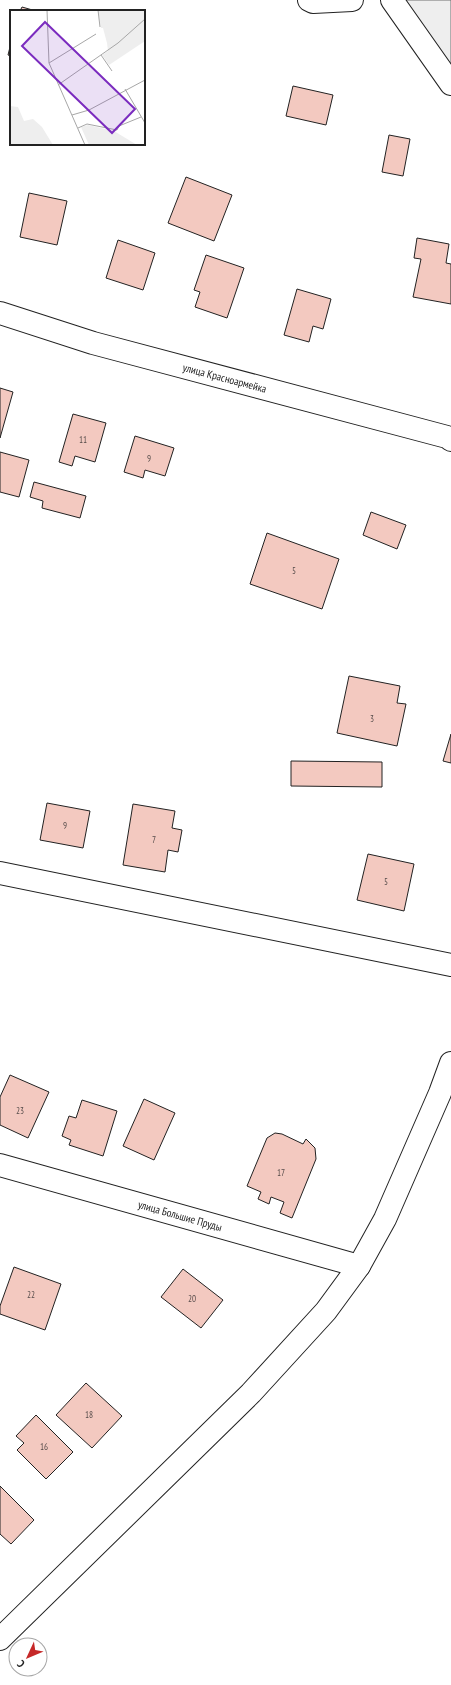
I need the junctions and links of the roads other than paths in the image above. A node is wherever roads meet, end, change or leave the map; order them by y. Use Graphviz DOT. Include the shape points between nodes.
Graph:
graph roads {
  1 [pos="308,0"];
  2 [pos="352,0"];
  3 [pos="392,0"];
  4 [pos="451,84"];
  5 [pos="0,313"];
  6 [pos="451,440"];
  7 [pos="0,873"];
  8 [pos="451,964"];
  9 [pos="451,1063"];
  10 [pos="0,1165"];
  11 [pos="359,1266"];
  12 [pos="0,1639"];
  1 -- 2 [label="street"];
  3 -- 4 [label="street"];
  5 -- 6 [label="street, улица Красноармейка" via="92,343"];
  7 -- 8 [label="street"];
  9 -- 11 [label="street" via="385,1219"];
  10 -- 11 [label="street, улица Большие Пруды"];
  11 -- 12 [label="street" via="326,1311 251,1393"];
}
